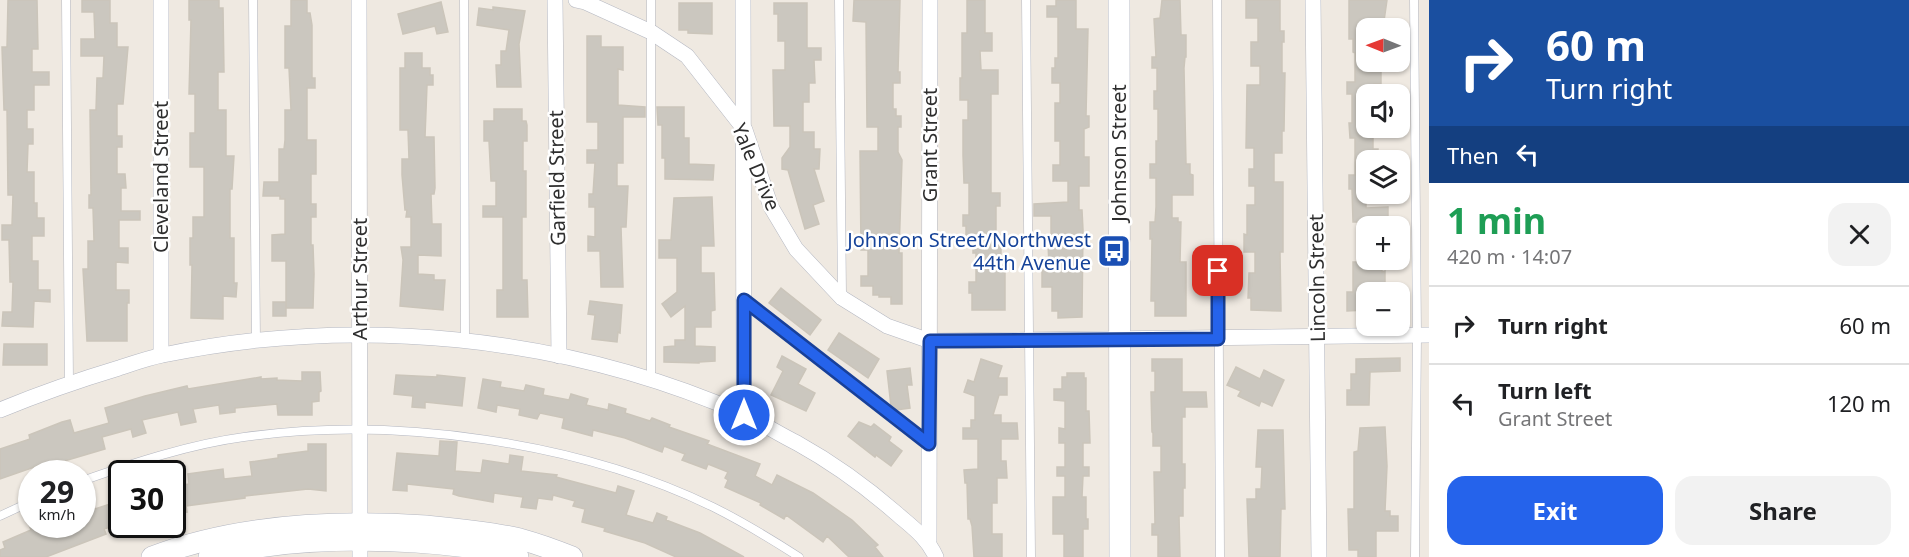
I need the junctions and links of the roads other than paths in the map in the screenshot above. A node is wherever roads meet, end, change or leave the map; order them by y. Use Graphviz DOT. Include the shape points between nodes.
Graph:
graph roads {
  1 [pos="66,0"];
  2 [pos="161,0"];
  3 [pos="253,0"];
  4 [pos="359,0"];
  5 [pos="464,0"];
  6 [pos="555,0"];
  7 [pos="576,0"];
  8 [pos="651,0"];
  9 [pos="743,0"];
  10 [pos="839,0"];
  11 [pos="930,0"];
  12 [pos="1026,0"];
  13 [pos="1119,0"];
  14 [pos="1217,0"];
  15 [pos="1313,0"];
  16 [pos="1414,0"];
  17 [pos="651,32"];
  18 [pos="745,130"];
  19 [pos="842,298"];
  20 [pos="744,300"];
  21 [pos="1423,335"];
  22 [pos="361,336"];
  23 [pos="1318,338"];
  24 [pos="1119,339"];
  25 [pos="1218,339"];
  26 [pos="465,340"];
  27 [pos="1028,340"];
  28 [pos="255,341"];
  29 [pos="930,341"];
  30 [pos="161,355"];
  31 [pos="559,356"];
  32 [pos="651,380"];
  33 [pos="69,383"];
  34 [pos="0,410"];
  35 [pos="744,415"];
  36 [pos="360,430"];
  37 [pos="929,444"];
  38 [pos="96,478"];
  39 [pos="18,508"];
  40 [pos="0,516"];
  41 [pos="360,540"];
  42 [pos="929,542"];
  43 [pos="152,557"];
  44 [pos="209,557"];
  45 [pos="518,557"];
  46 [pos="572,557"];
  47 [pos="799,557"];
  48 [pos="936,557"];
  49 [pos="1031,557"];
  50 [pos="1120,557"];
  51 [pos="1220,557"];
  52 [pos="1319,557"];
  53 [pos="1415,557"];
  1 -- 33 [label="lane"];
  2 -- 30 [label="street, Cleveland Street"];
  3 -- 28 [label="lane"];
  4 -- 22 [label="street, Arthur Street"];
  5 -- 26 [label="lane"];
  6 -- 31 [label="street, Garfield Street"];
  7 -- 17 [label="street, Yale Drive"];
  8 -- 17 [label="lane"];
  9 -- 18 [label="street"];
  10 -- 19 [label="lane"];
  11 -- 29 [label="street, Grant Street"];
  12 -- 27 [label="lane"];
  13 -- 24 [label="street, Johnson Street"];
  14 -- 25 [label="lane"];
  15 -- 23 [label="street, Lincoln Street"];
  16 -- 21 [label="lane"];
  17 -- 18 [label="street, Yale Drive" via="687,56"];
  17 -- 32 [label="lane"];
  18 -- 19 [label="street, Yale Drive" via="771,207 796,249"];
  18 -- 20 [label="street"];
  19 -- 29 [label="street, Yale Drive" via="887,326"];
  20 -- 35 [label="street"];
  20 -- 37 [label="lane"];
  21 -- 23 [label="street, Yale Drive"];
  21 -- 53 [label="lane"];
  22 -- 26 [label="street"];
  22 -- 28 [label="street"];
  22 -- 36 [label="street, Arthur Street"];
  23 -- 25 [label="street, Yale Drive"];
  23 -- 52 [label="street, Lincoln Street"];
  24 -- 25 [label="street, Yale Drive"];
  24 -- 27 [label="street, Yale Drive"];
  24 -- 50 [label="street, Johnson Street"];
  25 -- 51 [label="lane"];
  26 -- 31 [label="street"];
  27 -- 29 [label="street, Yale Drive"];
  27 -- 49 [label="lane"];
  28 -- 30 [label="street"];
  29 -- 37 [label="street, Grant Street"];
  30 -- 33 [label="street"];
  31 -- 32 [label="street"];
  32 -- 35 [label="street"];
  33 -- 34 [label="street"];
  35 -- 42 [label="street" via="825,458 863,484"];
  36 -- 38 [label="lane" via="243,437 194,447"];
  36 -- 41 [label="street, Arthur Street"];
  36 -- 47 [label="lane" via="430,433 588,460 712,507"];
  37 -- 42 [label="street, Grant Street"];
  39 -- 40 [label="lane"];
  41 -- 43 [label="street" via="282,528 213,538"];
  41 -- 44 [label="street" via="265,547"];
  41 -- 45 [label="street" via="435,544"];
  41 -- 46 [label="street" via="466,530 518,539"];
  42 -- 48 [label="street"];
}
